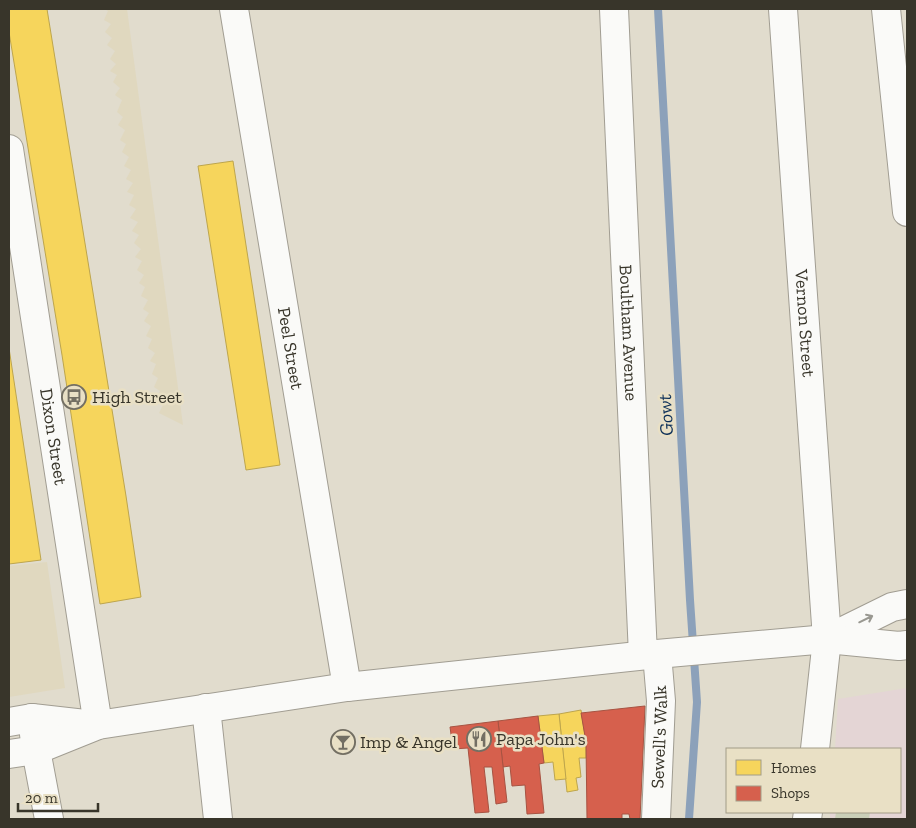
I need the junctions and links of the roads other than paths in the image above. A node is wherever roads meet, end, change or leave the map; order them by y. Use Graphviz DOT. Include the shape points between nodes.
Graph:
graph roads {
  1 [pos="234,9"];
  2 [pos="614,9"];
  3 [pos="783,9"];
  4 [pos="886,9"];
  5 [pos="901,93"];
  6 [pos="9,149"];
  7 [pos="907,212"];
  8 [pos="907,604"];
  9 [pos="827,639"];
  10 [pos="907,645"];
  11 [pos="656,654"];
  12 [pos="347,687"];
  13 [pos="206,708"];
  14 [pos="21,720"];
  15 [pos="98,725"];
  16 [pos="815,748"];
  17 [pos="36,750"];
  18 [pos="9,754"];
  19 [pos="49,819"];
  20 [pos="218,819"];
  21 [pos="656,819"];
  1 -- 12 [label="street, Peel Street"];
  2 -- 11 [label="street, Boultham Avenue"];
  3 -- 9 [label="street, Vernon Street"];
  4 -- 5 [label="street"];
  5 -- 7 [label="street"];
  6 -- 15 [label="street, Dixon Street"];
  9 -- 8 [label="street, one-way" via="892,607"];
  9 -- 10 [label="street"];
  9 -- 11 [label="street"];
  9 -- 16 [label="street, Vernon Street"];
  11 -- 12 [label="street"];
  11 -- 21 [label="street, Sewell's Walk" via="661,701"];
  12 -- 13 [label="street"];
  13 -- 15 [label="street"];
  13 -- 20 [label="street"];
  14 -- 15 [label="street"];
  14 -- 17 [label="street"];
  15 -- 17 [label="street"];
  17 -- 18 [label="street"];
  17 -- 19 [label="street"];
}
